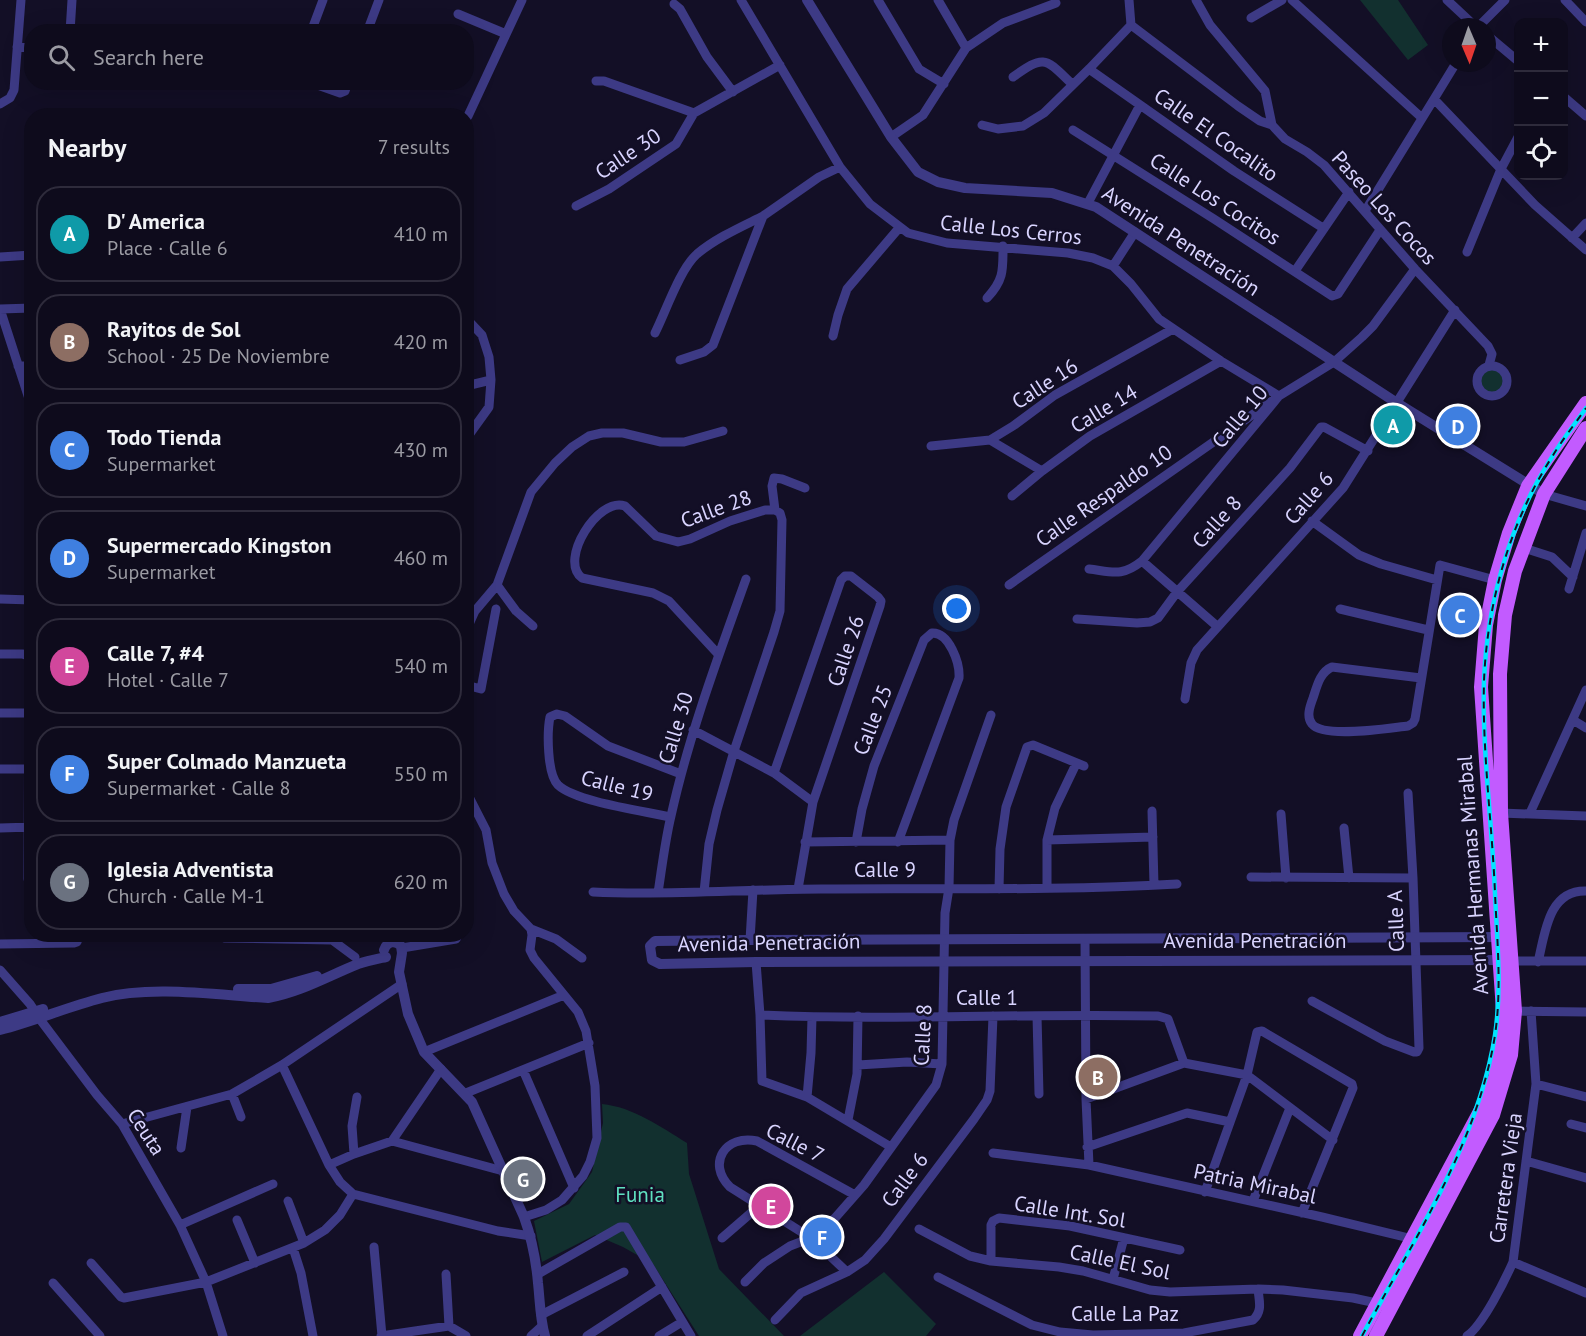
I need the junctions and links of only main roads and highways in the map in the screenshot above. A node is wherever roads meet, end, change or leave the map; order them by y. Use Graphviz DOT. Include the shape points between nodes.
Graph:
graph roads {
  1 [pos="1586,403"];
  2 [pos="1586,428"];
  3 [pos="1504,937"];
  4 [pos="1509,1011"];
  5 [pos="1384,1305"];
  6 [pos="1360,1336"];
  7 [pos="1376,1336"];
  1 -- 3 [label="main road, Avenida Hermanas Mirabal" via="1528,486 1509,533 1486,625 1480,687"];
  2 -- 3 [label="main road, Avenida Hermanas Mirabal" via="1544,494 1515,571 1505,615 1500,674"];
  3 -- 4 [label="main road, Avenida Hermanas Mirabal"];
  4 -- 5 [label="main road, Avenida Hermanas Mirabal" via="1495,1078 1411,1242"];
  4 -- 5 [label="main road, Avenida Hermanas Mirabal" via="1511,1055 1493,1115"];
  5 -- 6 [label="main road, Avenida Hermanas Mirabal"];
  5 -- 7 [label="main road, Avenida Hermanas Mirabal"];
}
